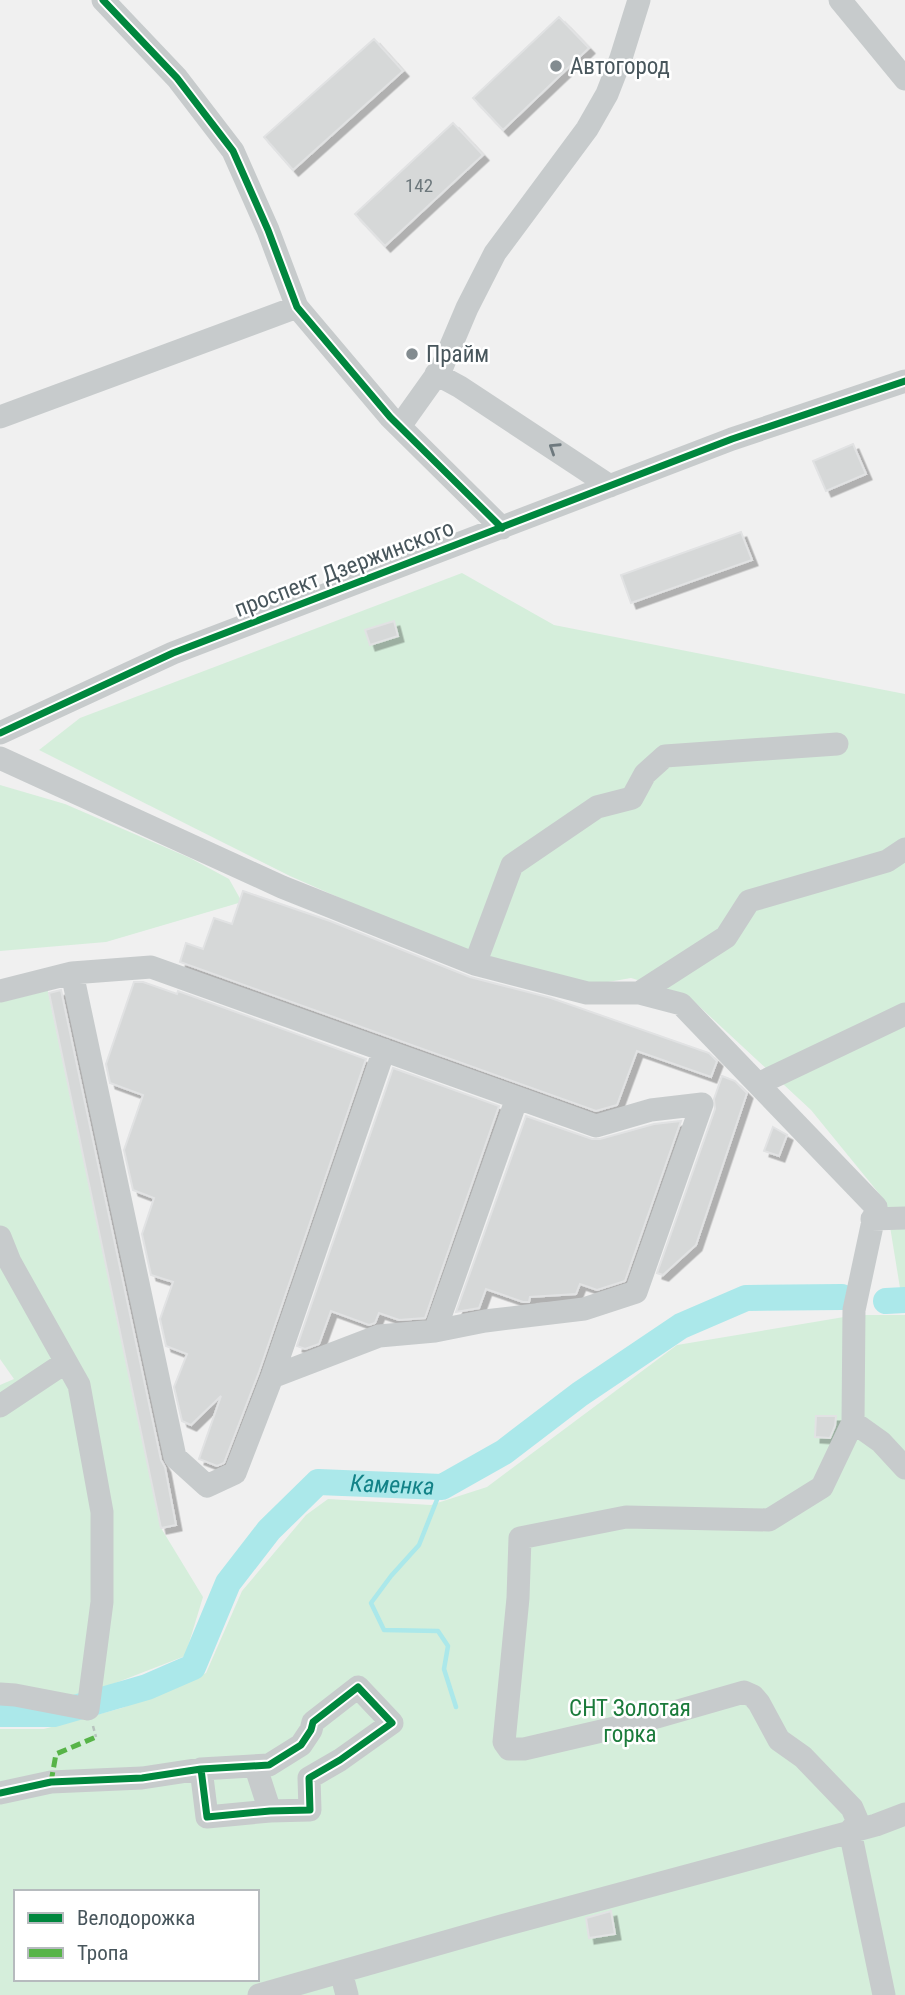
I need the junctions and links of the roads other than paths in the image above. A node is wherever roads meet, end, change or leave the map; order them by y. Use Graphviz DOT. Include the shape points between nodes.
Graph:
graph roads {
  1 [pos="103,0"];
  2 [pos="639,0"];
  3 [pos="840,0"];
  4 [pos="905,79"];
  5 [pos="297,307"];
  6 [pos="436,374"];
  7 [pos="905,381"];
  8 [pos="0,417"];
  9 [pos="400,426"];
  10 [pos="610,486"];
  11 [pos="502,528"];
  12 [pos="0,733"];
  13 [pos="837,744"];
  14 [pos="0,758"];
  15 [pos="905,849"];
  16 [pos="475,964"];
  17 [pos="72,972"];
  18 [pos="0,990"];
  19 [pos="639,993"];
  20 [pos="905,1014"];
  21 [pos="384,1050"];
  22 [pos="758,1084"];
  23 [pos="517,1098"];
  24 [pos="905,1218"];
  25 [pos="872,1219"];
  26 [pos="0,1237"];
  27 [pos="435,1331"];
  28 [pos="66,1362"];
  29 [pos="272,1377"];
  30 [pos="0,1406"];
  31 [pos="853,1422"];
  32 [pos="902,1459"];
  33 [pos="0,1694"];
  34 [pos="256,1768"];
  35 [pos="201,1769"];
  36 [pos="0,1793"];
  37 [pos="270,1811"];
  38 [pos="905,1814"];
  39 [pos="850,1831"];
  40 [pos="341,1972"];
  41 [pos="259,1995"];
  42 [pos="346,1995"];
  43 [pos="884,1995"];
  1 -- 5 [label="street" via="177,78 233,151"];
  2 -- 6 [label="street" via="607,94 587,130 495,253"];
  3 -- 4 [label="street"];
  5 -- 8 [label="street"];
  5 -- 9 [label="street"];
  6 -- 9 [label="street"];
  10 -- 6 [label="street, one-way"];
  7 -- 10 [label="street, проспект Дзержинского" via="795,416"];
  9 -- 11 [label="street"];
  10 -- 11 [label="street, проспект Дзержинского"];
  11 -- 12 [label="street, проспект Дзержинского" via="173,653"];
  13 -- 16 [label="street" via="665,756 645,774 632,798 597,807 512,865"];
  14 -- 16 [label="street" via="282,887"];
  15 -- 19 [label="street" via="887,861 749,901 726,937"];
  16 -- 19 [label="street" via="587,993"];
  17 -- 18 [label="street"];
  17 -- 21 [label="street" via="152,967"];
  17 -- 29 [label="street" via="175,1457 207,1486 235,1473"];
  19 -- 22 [label="street" via="681,1004"];
  20 -- 22 [label="street"];
  21 -- 23 [label="street"];
  21 -- 29 [label="street"];
  22 -- 25 [label="street" via="876,1207"];
  23 -- 27 [label="street"];
  23 -- 27 [label="street" via="596,1126 651,1110 702,1104 636,1292 584,1309"];
  24 -- 25 [label="street"];
  25 -- 31 [label="street" via="855,1310"];
  26 -- 28 [label="street"];
  27 -- 29 [label="street" via="379,1336"];
  28 -- 30 [label="street"];
  28 -- 33 [label="street" via="79,1385 102,1512 102,1602 88,1709"];
  31 -- 32 [label="street"];
  31 -- 39 [label="street" via="822,1487 769,1520 626,1517 520,1538 504,1742 509,1749 524,1749 744,1692 759,1703 779,1740 852,1808 858,1822"];
  34 -- 35 [label="street"];
  34 -- 37 [label="street"];
  34 -- 37 [label="street" via="301,1745 313,1722 358,1687 392,1723 309,1779 310,1810"];
  35 -- 36 [label="street" via="142,1779 51,1782"];
  35 -- 37 [label="street" via="207,1817"];
  38 -- 39 [label="street"];
  39 -- 40 [label="street"];
  39 -- 43 [label="street"];
  40 -- 41 [label="street"];
  40 -- 42 [label="street"];
}
